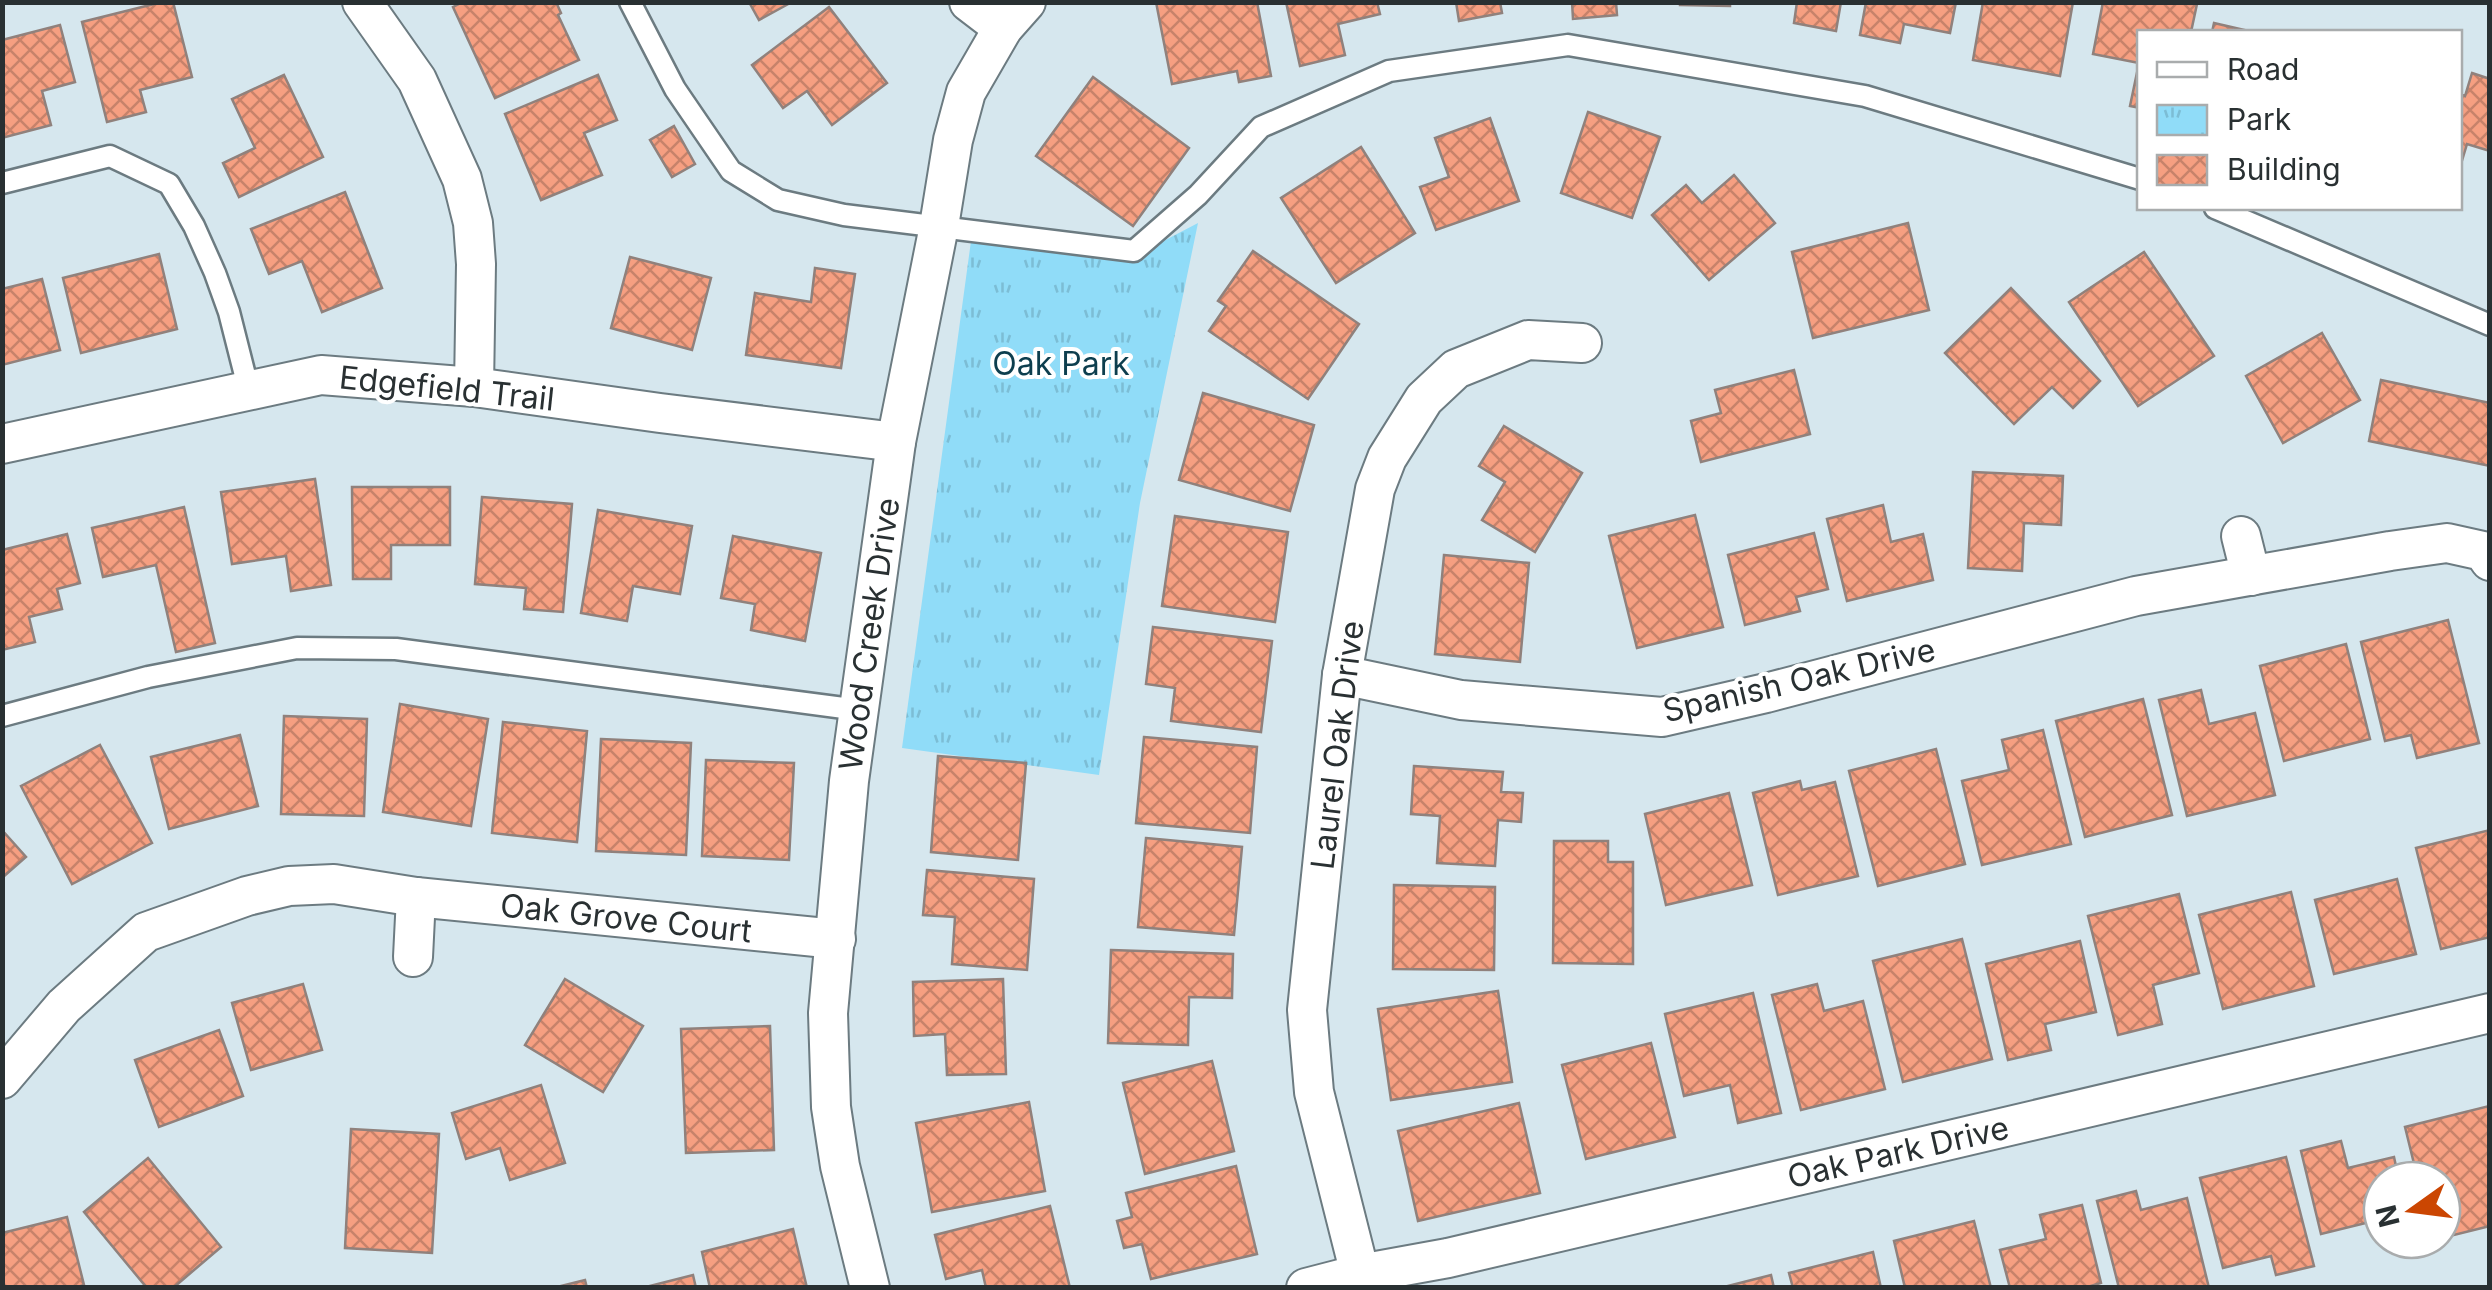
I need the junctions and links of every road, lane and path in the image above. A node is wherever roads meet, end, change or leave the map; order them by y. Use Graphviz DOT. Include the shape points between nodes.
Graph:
graph roads {
  1 [pos="362,2"];
  2 [pos="630,2"];
  3 [pos="969,2"];
  4 [pos="1015,15"];
  5 [pos="2137,177"];
  6 [pos="2,183"];
  7 [pos="2220,210"];
  8 [pos="939,226"];
  9 [pos="2490,325"];
  10 [pos="1582,344"];
  11 [pos="474,387"];
  12 [pos="249,391"];
  13 [pos="896,442"];
  14 [pos="2,444"];
  15 [pos="2241,536"];
  16 [pos="2490,561"];
  17 [pos="2250,576"];
  18 [pos="1342,675"];
  19 [pos="859,710"];
  20 [pos="2,716"];
  21 [pos="416,897"];
  22 [pos="836,940"];
  23 [pos="413,957"];
  24 [pos="2490,1013"];
  25 [pos="2,1079"];
  26 [pos="1360,1274"];
  27 [pos="870,1288"];
  28 [pos="1306,1288"];
  1 -- 11 [label="street" via="417,80 462,179 476,264"];
  2 -- 8 [label="lane" via="675,89 731,171 778,200"];
  3 -- 4 [label="street"];
  4 -- 8 [label="street, Wood Creek Drive" via="966,92"];
  5 -- 8 [label="lane" via="1864,96 1568,46 1389,71 1261,127 1134,251"];
  6 -- 12 [label="lane" via="110,156 169,184 215,272"];
  7 -- 9 [label="lane"];
  8 -- 13 [label="street, Wood Creek Drive"];
  10 -- 18 [label="street, Laurel Oak Drive" via="1528,340 1456,369 1424,399 1374,489"];
  11 -- 12 [label="street, Edgefield Trail" via="320,375"];
  11 -- 13 [label="street, Edgefield Trail"];
  12 -- 14 [label="street, Edgefield Trail"];
  13 -- 19 [label="street, Wood Creek Drive"];
  15 -- 17 [label="street"];
  16 -- 17 [label="street, Spanish Oak Drive" via="2482,551 2447,543"];
  17 -- 18 [label="street, Spanish Oak Drive" via="2136,596 1662,717 1461,700"];
  18 -- 26 [label="street, Laurel Oak Drive" via="1307,1010 1314,1092"];
  19 -- 20 [label="lane" via="396,649 297,648 148,677"];
  19 -- 22 [label="street, Wood Creek Drive"];
  21 -- 22 [label="street, Oak Grove Court"];
  21 -- 23 [label="street"];
  21 -- 25 [label="street, Oak Grove Court" via="334,884 290,886 146,932 64,1006"];
  22 -- 27 [label="street, Wood Creek Drive" via="828,1014 831,1107"];
  24 -- 26 [label="street, Oak Park Drive"];
  26 -- 28 [label="street, Oak Park Drive"];
}
